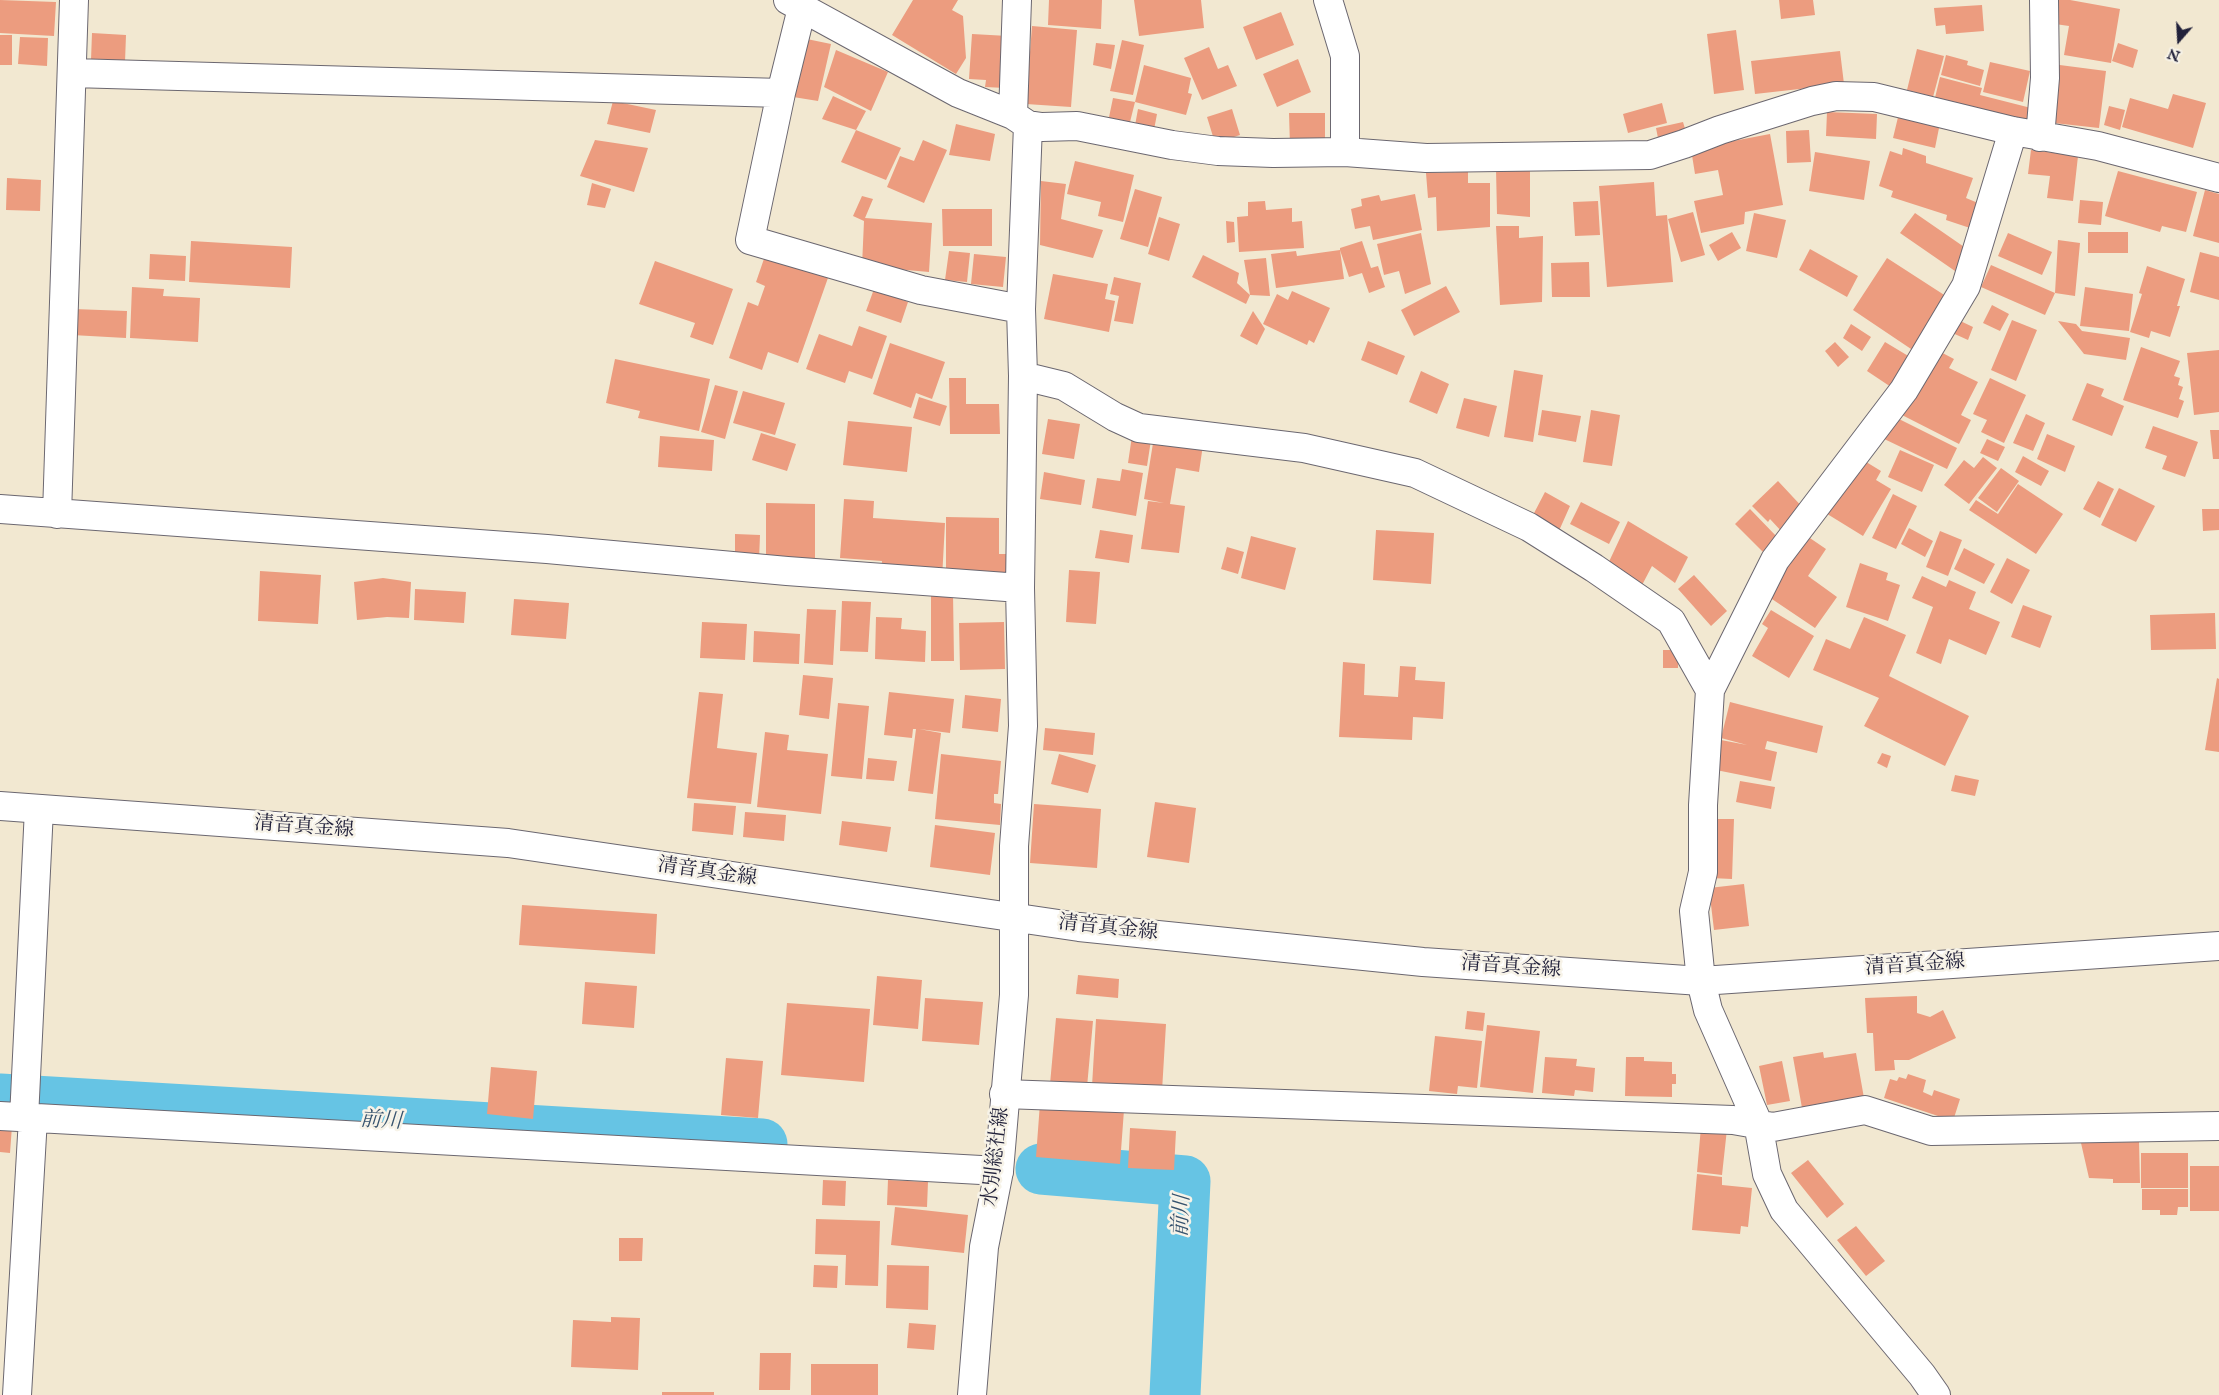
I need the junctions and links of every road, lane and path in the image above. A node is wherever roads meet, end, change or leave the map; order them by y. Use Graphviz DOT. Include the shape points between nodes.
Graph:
graph roads {
  1 [pos="74,0"];
  2 [pos="1017,0"];
  3 [pos="1328,0"];
  4 [pos="2044,0"];
  5 [pos="795,4"];
  6 [pos="72,73"];
  7 [pos="780,93"];
  8 [pos="1020,120"];
  9 [pos="2013,131"];
  10 [pos="2040,137"];
  11 [pos="1345,152"];
  12 [pos="2219,178"];
  13 [pos="1021,309"];
  14 [pos="1023,376"];
  15 [pos="0,509"];
  16 [pos="57,514"];
  17 [pos="1020,588"];
  18 [pos="1710,690"];
  19 [pos="0,806"];
  20 [pos="39,809"];
  21 [pos="1014,918"];
  22 [pos="2219,946"];
  23 [pos="1701,981"];
  24 [pos="1004,1094"];
  25 [pos="21,1111"];
  26 [pos="1758,1124"];
  27 [pos="2219,1126"];
  28 [pos="998,1170"];
  29 [pos="16,1395"];
  30 [pos="972,1395"];
  31 [pos="1936,1395"];
  1 -- 6 [label="street"];
  2 -- 8 [label="street, 水別総社線"];
  3 -- 11 [label="street" via="1344,56"];
  4 -- 10 [label="street" via="2045,78"];
  5 -- 7 [label="street"];
  5 -- 8 [label="street" via="958,93"];
  6 -- 7 [label="street"];
  6 -- 16 [label="street"];
  7 -- 13 [label="street" via="750,240 921,290"];
  8 -- 11 [label="street" via="1042,128 1076,126 1172,145 1218,150"];
  8 -- 13 [label="street, 水別総社線"];
  9 -- 10 [label="street"];
  9 -- 11 [label="street" via="1874,97 1836,96 1720,130 1650,155 1426,158"];
  9 -- 18 [label="street" via="1966,286 1904,390 1774,560"];
  10 -- 12 [label="street" via="2098,146"];
  13 -- 14 [label="street, 水別総社線"];
  14 -- 17 [label="street, 水別総社線"];
  14 -- 18 [label="street" via="1064,386 1139,428 1304,448 1415,473 1529,527 1671,621"];
  15 -- 16 [label="street"];
  16 -- 17 [label="street" via="547,549"];
  17 -- 21 [label="street, 水別総社線" via="1023,726 1014,846"];
  18 -- 23 [label="street" via="1703,805 1703,872 1694,911"];
  19 -- 20 [label="street, 清音真金線"];
  20 -- 21 [label="street, 清音真金線" via="508,843"];
  20 -- 25 [label="street"];
  21 -- 23 [label="street, 清音真金線" via="1423,962"];
  21 -- 24 [label="street, 水別総社線" via="1014,995"];
  22 -- 23 [label="street, 清音真金線"];
  23 -- 26 [label="street" via="1708,1010"];
  24 -- 26 [label="street" via="1733,1120"];
  24 -- 28 [label="street, 水別総社線"];
  25 -- 28 [label="street"];
  25 -- 29 [label="street"];
  26 -- 27 [label="street" via="1784,1126 1865,1110 1932,1131"];
  26 -- 31 [label="street" via="1766,1174 1784,1210"];
  28 -- 30 [label="street, 水別総社線" via="984,1247"];
}
